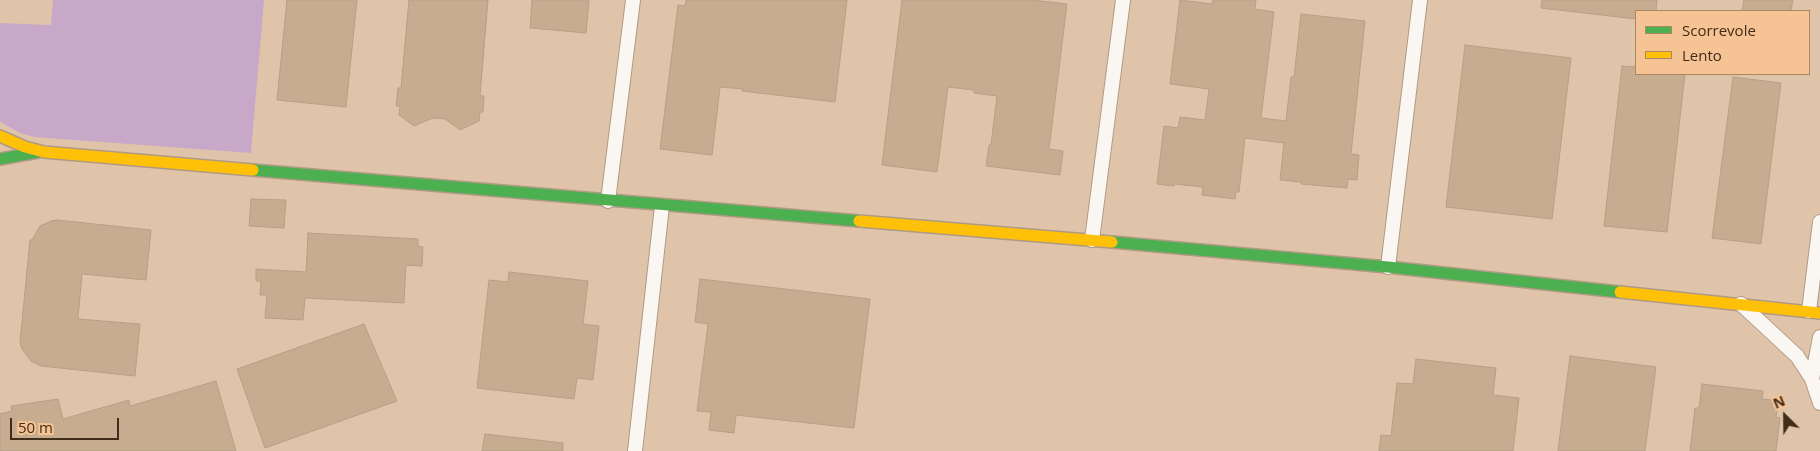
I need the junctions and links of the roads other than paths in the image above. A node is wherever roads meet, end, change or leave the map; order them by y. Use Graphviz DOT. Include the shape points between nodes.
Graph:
graph roads {
  1 [pos="633,0"];
  2 [pos="1123,0"];
  3 [pos="1420,0"];
  4 [pos="0,136"];
  5 [pos="44,152"];
  6 [pos="1,159"];
  7 [pos="608,201"];
  8 [pos="662,206"];
  9 [pos="1820,222"];
  10 [pos="1092,240"];
  11 [pos="1388,267"];
  12 [pos="1741,304"];
  13 [pos="1815,312"];
  14 [pos="1820,337"];
  15 [pos="1812,379"];
  16 [pos="1820,403"];
  17 [pos="635,451"];
  1 -- 7 [label="street"];
  2 -- 10 [label="street"];
  3 -- 11 [label="street"];
  4 -- 5 [label="street"];
  5 -- 6 [label="street"];
  5 -- 7 [label="street"];
  7 -- 8 [label="street"];
  8 -- 10 [label="street"];
  8 -- 17 [label="street"];
  9 -- 13 [label="street"];
  10 -- 11 [label="street"];
  11 -- 12 [label="street"];
  12 -- 13 [label="street"];
  12 -- 15 [label="street" via="1797,356"];
  14 -- 15 [label="street"];
  15 -- 16 [label="street"];
}
